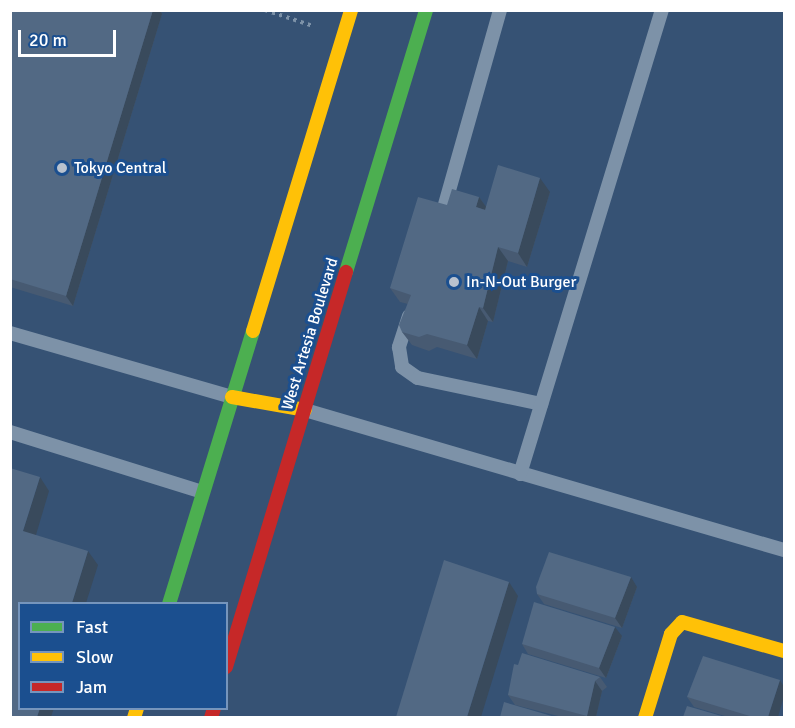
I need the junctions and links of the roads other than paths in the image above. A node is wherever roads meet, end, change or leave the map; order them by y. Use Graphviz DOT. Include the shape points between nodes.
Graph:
graph roads {
  1 [pos="351,10"];
  2 [pos="426,10"];
  3 [pos="500,10"];
  4 [pos="662,10"];
  5 [pos="442,215"];
  6 [pos="412,306"];
  7 [pos="10,333"];
  8 [pos="232,398"];
  9 [pos="541,404"];
  10 [pos="304,410"];
  11 [pos="10,432"];
  12 [pos="520,474"];
  13 [pos="203,492"];
  14 [pos="784,550"];
  15 [pos="169,602"];
  16 [pos="784,651"];
  17 [pos="228,660"];
  18 [pos="645,717"];
  1 -- 8 [label="main road"];
  2 -- 10 [label="main road, West Artesia Boulevard"];
  3 -- 5 [label="lane"];
  4 -- 9 [label="lane"];
  6 -- 9 [label="lane" via="399,347 402,367 418,378"];
  7 -- 8 [label="lane"];
  8 -- 10 [label="main road"];
  8 -- 13 [label="main road"];
  9 -- 12 [label="lane"];
  10 -- 12 [label="lane"];
  10 -- 17 [label="main road, West Artesia Boulevard"];
  11 -- 13 [label="lane"];
  12 -- 14 [label="lane"];
  13 -- 15 [label="main road"];
  16 -- 18 [label="main road" via="682,621 671,634"];
}
